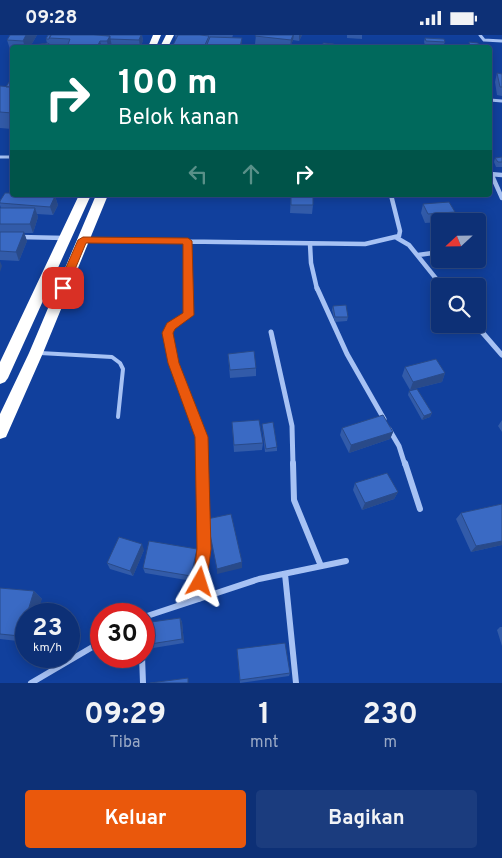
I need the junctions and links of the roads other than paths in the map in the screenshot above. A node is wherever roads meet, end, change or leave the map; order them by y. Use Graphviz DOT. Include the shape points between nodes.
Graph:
graph roads {
  1 [pos="480,35"];
  2 [pos="502,41"];
  3 [pos="492,177"];
  4 [pos="85,197"];
  5 [pos="101,197"];
  6 [pos="392,197"];
  7 [pos="502,198"];
  8 [pos="9,237"];
  9 [pos="66,238"];
  10 [pos="397,238"];
  11 [pos="83,240"];
  12 [pos="188,241"];
  13 [pos="310,244"];
  14 [pos="431,253"];
  15 [pos="418,255"];
  16 [pos="436,278"];
  17 [pos="271,332"];
  18 [pos="483,333"];
  19 [pos="36,353"];
  20 [pos="502,355"];
  21 [pos="0,379"];
  22 [pos="118,417"];
  23 [pos="0,432"];
  24 [pos="420,509"];
  25 [pos="346,561"];
  26 [pos="321,566"];
  27 [pos="285,574"];
  28 [pos="199,599"];
  29 [pos="155,613"];
  30 [pos="90,648"];
  31 [pos="142,668"];
  32 [pos="31,683"];
  33 [pos="143,683"];
  34 [pos="296,683"];
  1 -- 2 [label="street" via="484,40"];
  3 -- 7 [label="street"];
  4 -- 9 [label="highway"];
  5 -- 11 [label="highway"];
  6 -- 10 [label="street" via="400,231"];
  8 -- 9 [label="street"];
  9 -- 21 [label="highway"];
  10 -- 13 [label="street" via="365,244"];
  10 -- 15 [label="street"];
  11 -- 12 [label="street"];
  11 -- 19 [label="highway"];
  12 -- 13 [label="street"];
  12 -- 28 [label="street" via="189,315 171,326 168,333 174,363 202,437 204,549"];
  13 -- 24 [label="street" via="318,292 347,354 399,446"];
  14 -- 15 [label="street"];
  15 -- 16 [label="street"];
  17 -- 26 [label="street" via="292,426 294,499"];
  18 -- 20 [label="street"];
  19 -- 22 [label="lane" via="116,359 123,369"];
  19 -- 23 [label="highway"];
  25 -- 26 [label="street"];
  26 -- 27 [label="street"];
  27 -- 28 [label="street"];
  27 -- 34 [label="street"];
  28 -- 29 [label="street"];
  30 -- 32 [label="street"];
  31 -- 33 [label="street"];
}
